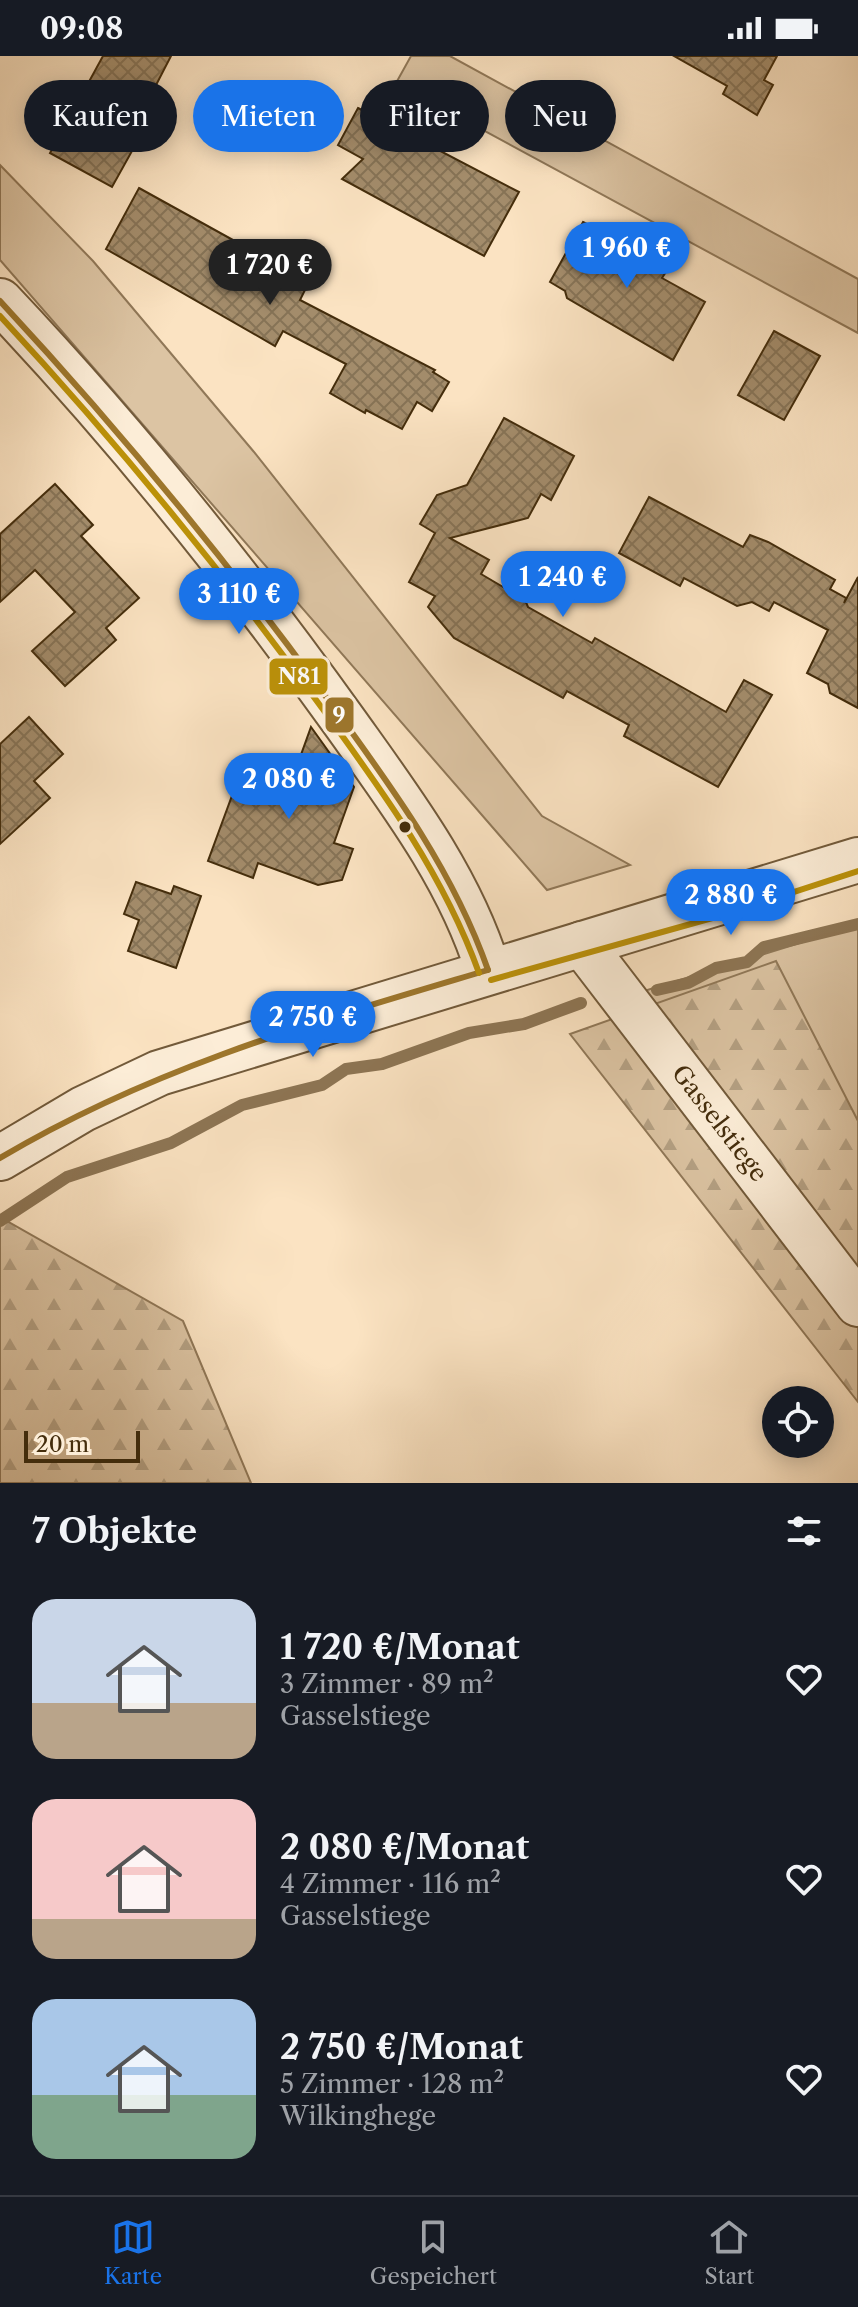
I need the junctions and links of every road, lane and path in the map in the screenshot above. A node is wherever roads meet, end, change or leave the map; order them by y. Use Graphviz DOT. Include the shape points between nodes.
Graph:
graph roads {
  1 [pos="0,301"];
  2 [pos="858,860"];
  3 [pos="582,944"];
  4 [pos="488,970"];
  5 [pos="0,1158"];
  6 [pos="858,1304"];
  1 -- 4 [label="street" via="204,534 307,669 405,807 450,881"];
  2 -- 3 [label="street"];
  3 -- 4 [label="street"];
  3 -- 6 [label="street, Gasselstiege"];
  4 -- 5 [label="street" via="159,1073 83,1109"];
}
